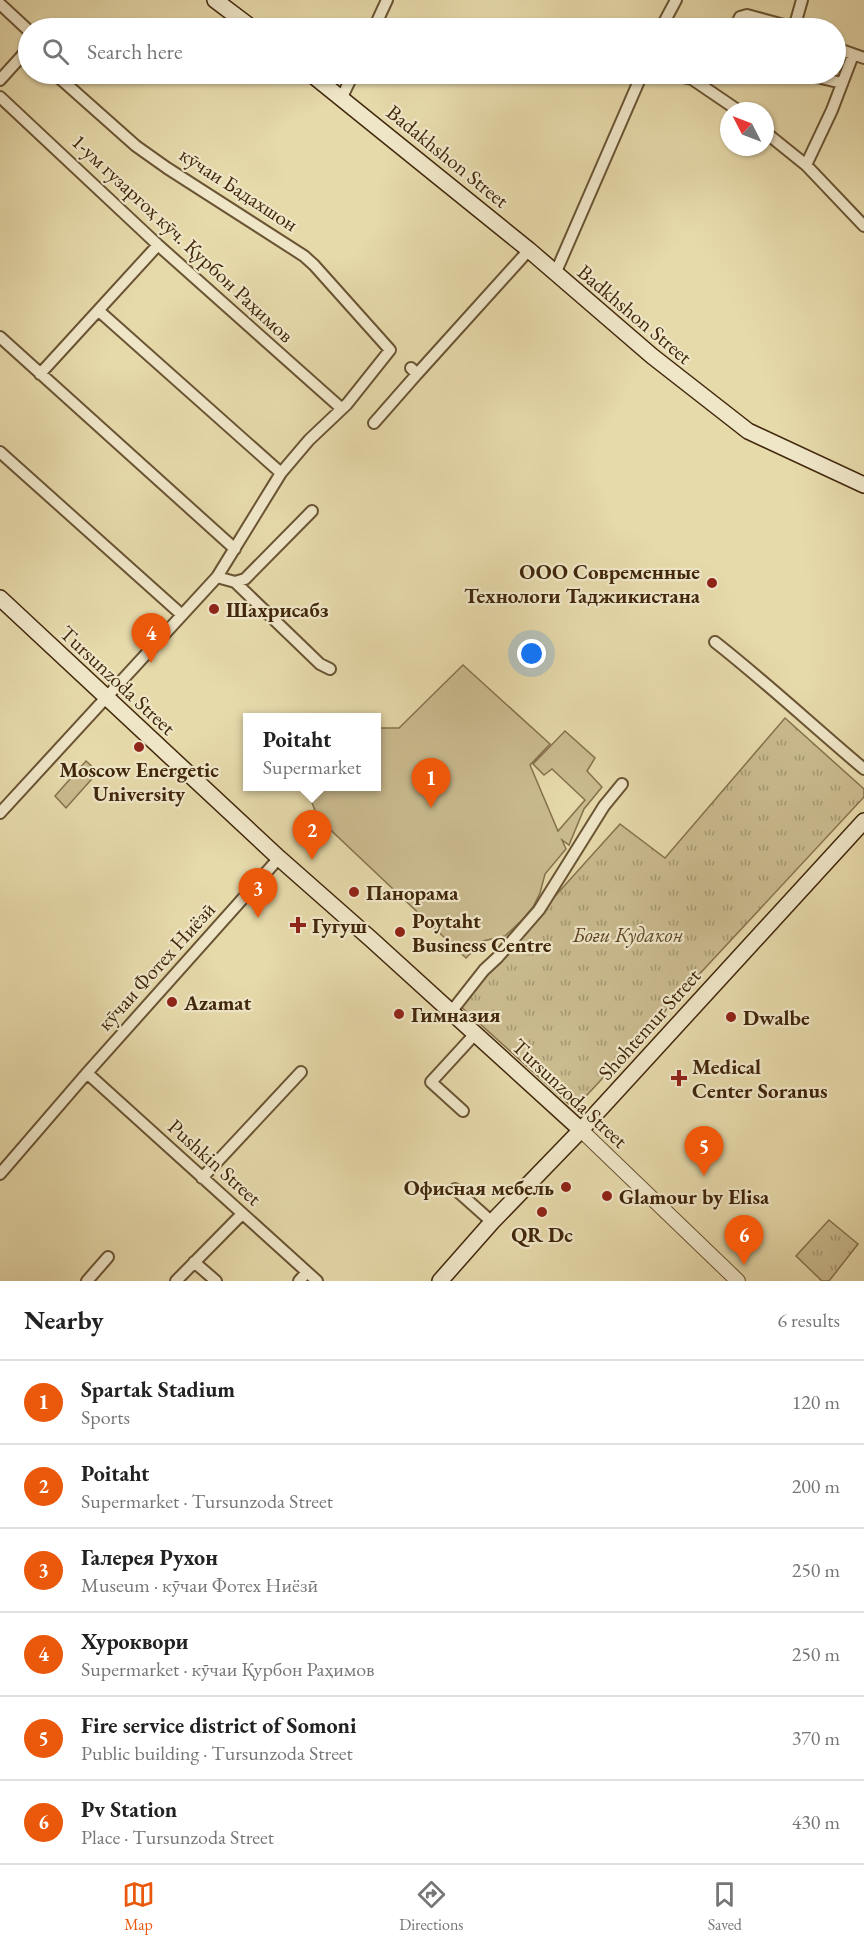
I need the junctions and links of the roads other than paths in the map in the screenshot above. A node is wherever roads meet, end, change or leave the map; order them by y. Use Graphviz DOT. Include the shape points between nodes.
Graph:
graph roads {
  1 [pos="215,0"];
  2 [pos="387,0"];
  3 [pos="676,0"];
  4 [pos="802,0"];
  5 [pos="0,3"];
  6 [pos="239,18"];
  7 [pos="379,18"];
  8 [pos="667,18"];
  9 [pos="740,18"];
  10 [pos="758,18"];
  11 [pos="798,18"];
  12 [pos="18,20"];
  13 [pos="846,52"];
  14 [pos="852,55"];
  15 [pos="864,58"];
  16 [pos="18,60"];
  17 [pos="846,72"];
  18 [pos="0,80"];
  19 [pos="66,84"];
  20 [pos="324,84"];
  21 [pos="348,84"];
  22 [pos="638,84"];
  23 [pos="699,84"];
  24 [pos="842,84"];
  25 [pos="0,97"];
  26 [pos="342,97"];
  27 [pos="726,102"];
  28 [pos="774,139"];
  29 [pos="806,165"];
  30 [pos="864,226"];
  31 [pos="158,245"];
  32 [pos="530,249"];
  33 [pos="555,273"];
  34 [pos="99,311"];
  35 [pos="0,337"];
  36 [pos="40,374"];
  37 [pos="341,408"];
  38 [pos="374,423"];
  39 [pos="0,452"];
  40 [pos="281,473"];
  41 [pos="864,485"];
  42 [pos="312,511"];
  43 [pos="235,549"];
  44 [pos="217,577"];
  45 [pos="235,582"];
  46 [pos="0,598"];
  47 [pos="182,615"];
  48 [pos="715,642"];
  49 [pos="330,669"];
  50 [pos="105,697"];
  51 [pos="864,769"];
  52 [pos="622,784"];
  53 [pos="0,813"];
  54 [pos="864,821"];
  55 [pos="279,858"];
  56 [pos="451,1012"];
  57 [pos="475,1034"];
  58 [pos="301,1072"];
  59 [pos="87,1073"];
  60 [pos="463,1111"];
  61 [pos="581,1130"];
  62 [pos="0,1174"];
  63 [pos="202,1178"];
  64 [pos="455,1189"];
  65 [pos="242,1214"];
  66 [pos="492,1222"];
  67 [pos="108,1257"];
  68 [pos="194,1262"];
  69 [pos="307,1272"];
  70 [pos="87,1281"];
  71 [pos="176,1281"];
  72 [pos="216,1281"];
  73 [pos="299,1281"];
  74 [pos="317,1281"];
  75 [pos="440,1281"];
  76 [pos="738,1281"];
  1 -- 6 [label="main road"];
  2 -- 7 [label="street"];
  3 -- 8 [label="street"];
  4 -- 11 [label="street"];
  5 -- 12 [label="street"];
  9 -- 10 [label="street" via="747,15"];
  13 -- 14 [label="street"];
  14 -- 15 [label="street"];
  14 -- 17 [label="street"];
  16 -- 18 [label="street"];
  19 -- 37 [label="street, кӯчаи Бадахшон" via="136,146 304,256 390,350"];
  20 -- 26 [label="main road, Badakhshon Street"];
  21 -- 26 [label="street"];
  22 -- 33 [label="street"];
  23 -- 27 [label="street"];
  24 -- 29 [label="street"];
  25 -- 31 [label="street, 1-ум гузаргоҳ кӯч. Қурбон Раҳимов"];
  26 -- 32 [label="main road, Badakhshon Street"];
  28 -- 29 [label="street"];
  29 -- 30 [label="street"];
  31 -- 34 [label="street"];
  31 -- 37 [label="street, 1-ум гузаргоҳ кӯч. Қурбон Раҳимов"];
  32 -- 33 [label="main road, Badkhshon Street"];
  32 -- 38 [label="street" via="414,371"];
  33 -- 41 [label="main road, Badkhshon Street" via="651,356 748,431"];
  34 -- 36 [label="street"];
  34 -- 40 [label="street"];
  35 -- 36 [label="street"];
  36 -- 43 [label="street"];
  37 -- 40 [label="street"];
  39 -- 47 [label="street"];
  40 -- 43 [label="street"];
  42 -- 45 [label="street" via="245,579"];
  43 -- 44 [label="street"];
  44 -- 45 [label="street"];
  44 -- 47 [label="street"];
  45 -- 49 [label="street" via="320,664"];
  46 -- 50 [label="main road, Tursunzoda Street"];
  47 -- 50 [label="street"];
  48 -- 51 [label="street"];
  50 -- 53 [label="street"];
  50 -- 55 [label="main road, Tursunzoda Street"];
  52 -- 56 [label="street" via="539,910"];
  54 -- 61 [label="main road, Shohtemur Street"];
  55 -- 56 [label="main road, Tursunzoda Street"];
  55 -- 59 [label="street, кӯчаи Фотех Ниёзӣ"];
  56 -- 57 [label="main road, Tursunzoda Street"];
  57 -- 60 [label="street" via="431,1082"];
  57 -- 61 [label="main road, Tursunzoda Street"];
  58 -- 63 [label="street"];
  59 -- 62 [label="street, кӯчаи Фотех Ниёзӣ"];
  59 -- 63 [label="street, Pushkin Street"];
  61 -- 66 [label="main road, Shohtemur Street"];
  61 -- 76 [label="street, Tursunzoda Street"];
  63 -- 65 [label="street, Pushkin Street"];
  64 -- 66 [label="street"];
  65 -- 68 [label="street"];
  65 -- 69 [label="street, Pushkin Street"];
  66 -- 75 [label="main road, Shohtemur Street"];
  67 -- 70 [label="street"];
  68 -- 71 [label="street"];
  68 -- 72 [label="street"];
  69 -- 73 [label="street"];
  69 -- 74 [label="street, Pushkin Street"];
}
